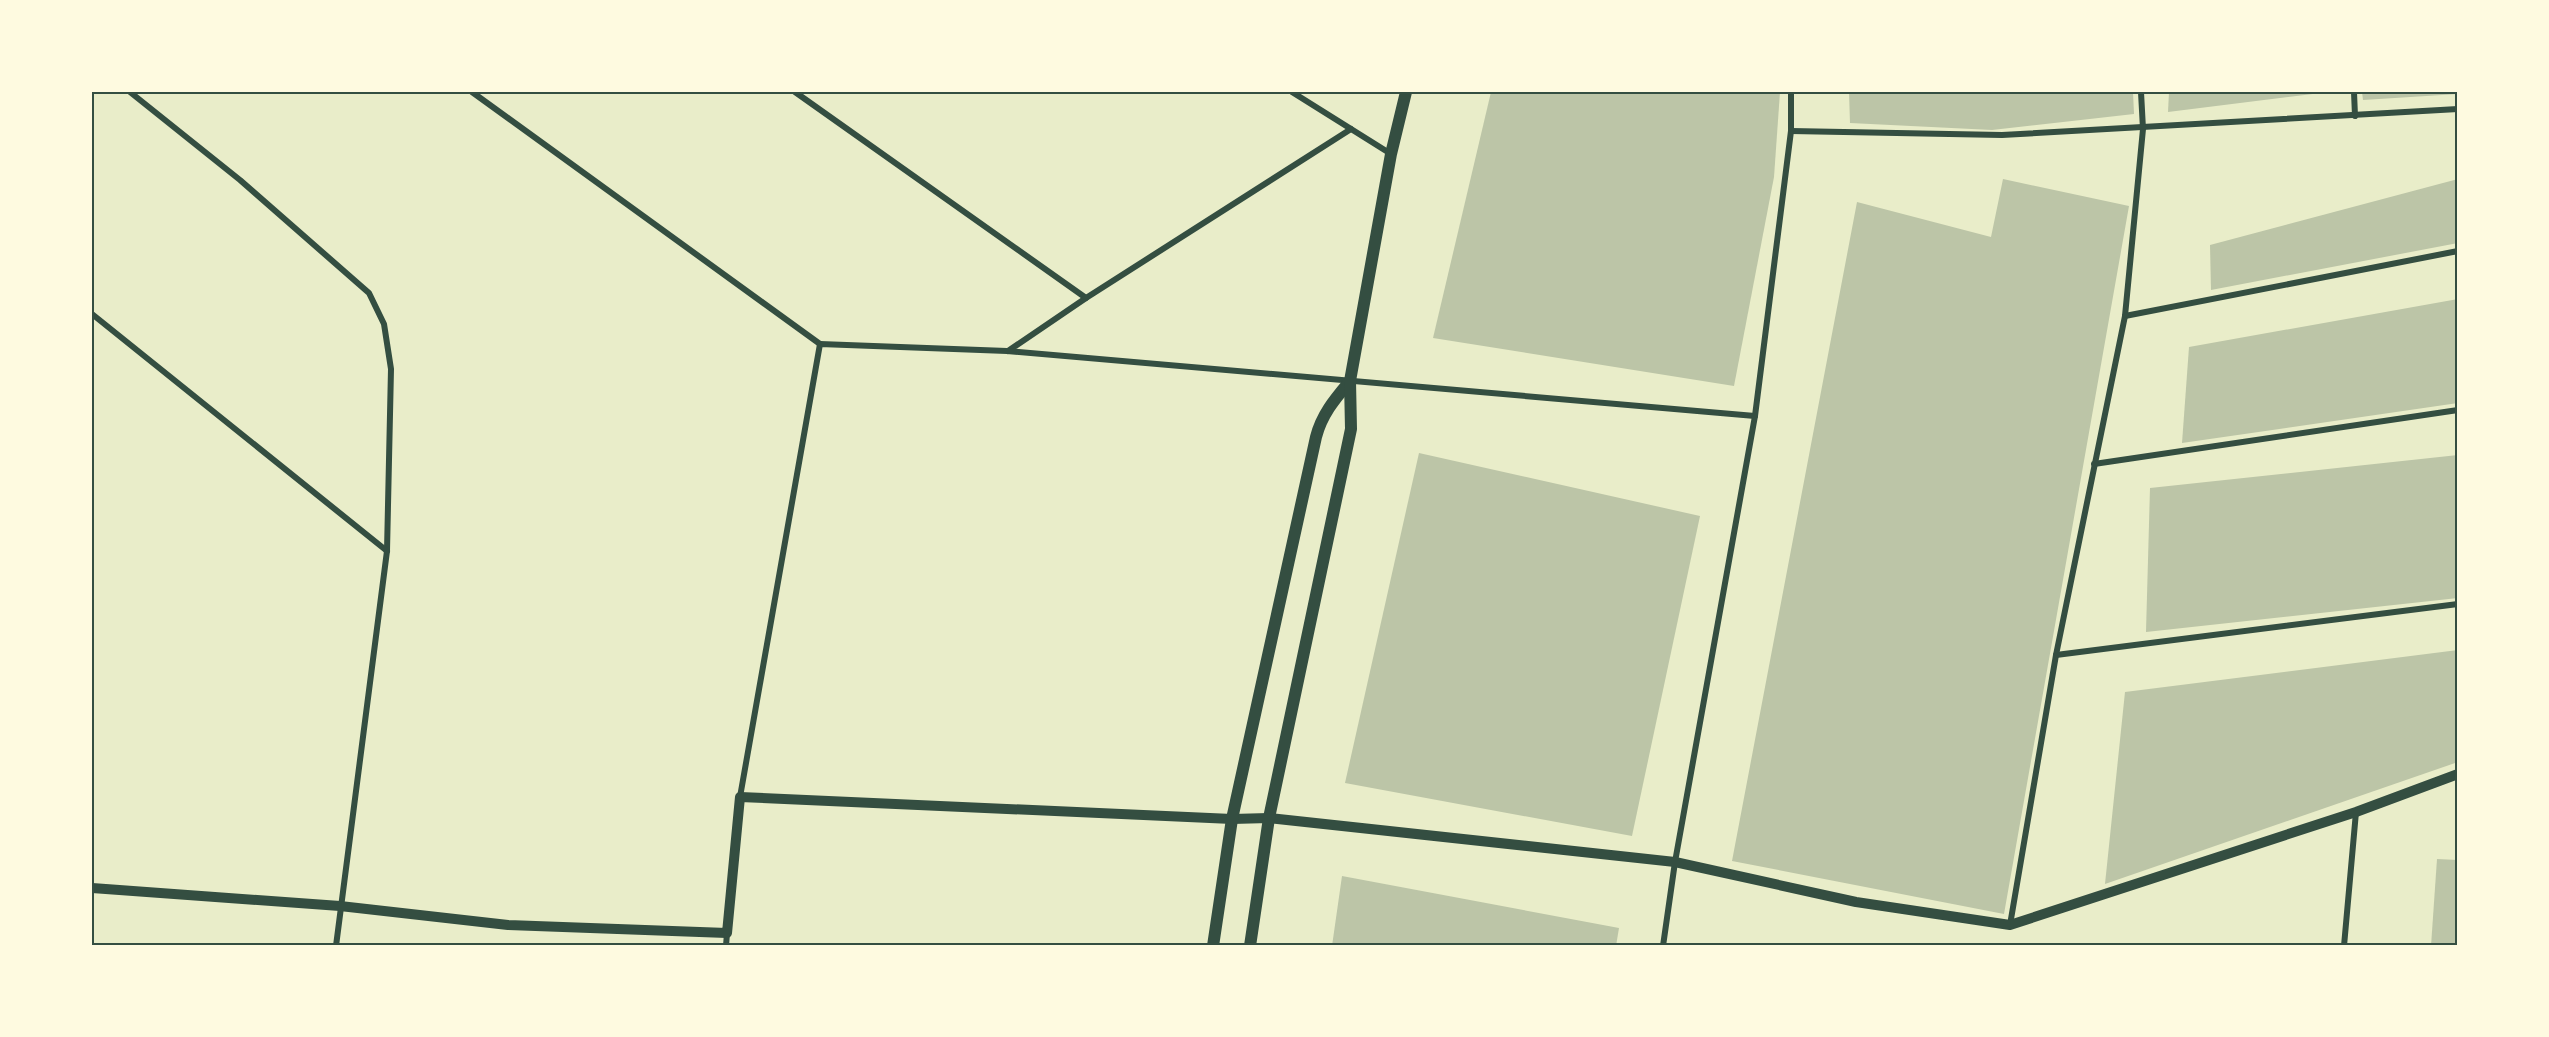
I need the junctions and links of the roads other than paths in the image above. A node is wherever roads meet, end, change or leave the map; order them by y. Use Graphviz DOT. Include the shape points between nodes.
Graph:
graph roads {
  1 [pos="130,92"];
  2 [pos="472,92"];
  3 [pos="795,92"];
  4 [pos="1292,92"];
  5 [pos="1406,92"];
  6 [pos="1791,92"];
  7 [pos="2141,92"];
  8 [pos="2354,92"];
  9 [pos="2457,109"];
  10 [pos="2355,116"];
  11 [pos="1352,129"];
  12 [pos="2143,129"];
  13 [pos="1791,131"];
  14 [pos="1390,154"];
  15 [pos="2457,251"];
  16 [pos="1086,298"];
  17 [pos="92,314"];
  18 [pos="2125,316"];
  19 [pos="820,344"];
  20 [pos="1007,351"];
  21 [pos="1350,381"];
  22 [pos="2457,410"];
  23 [pos="1755,416"];
  24 [pos="2094,464"];
  25 [pos="387,551"];
  26 [pos="2457,604"];
  27 [pos="2056,654"];
  28 [pos="2457,774"];
  29 [pos="740,797"];
  30 [pos="2356,812"];
  31 [pos="1269,818"];
  32 [pos="1232,819"];
  33 [pos="1675,862"];
  34 [pos="92,888"];
  35 [pos="340,906"];
  36 [pos="2010,925"];
  37 [pos="727,933"];
  38 [pos="336,945"];
  39 [pos="726,945"];
  40 [pos="1213,945"];
  41 [pos="1250,945"];
  42 [pos="1663,945"];
  43 [pos="2344,945"];
  1 -- 25 [label="street" via="240,180 369,293 384,324 391,369"];
  2 -- 19 [label="street"];
  3 -- 16 [label="street"];
  4 -- 11 [label="street"];
  5 -- 14 [label="main road"];
  6 -- 13 [label="street"];
  7 -- 12 [label="street"];
  8 -- 10 [label="street"];
  9 -- 10 [label="street"];
  10 -- 12 [label="street"];
  11 -- 14 [label="street"];
  11 -- 16 [label="street"];
  12 -- 13 [label="street" via="2002,135"];
  12 -- 18 [label="street"];
  13 -- 23 [label="street"];
  14 -- 21 [label="main road"];
  15 -- 18 [label="street"];
  16 -- 20 [label="street"];
  17 -- 25 [label="street"];
  18 -- 24 [label="street"];
  19 -- 20 [label="street"];
  19 -- 29 [label="street"];
  20 -- 21 [label="street"];
  21 -- 23 [label="street"];
  21 -- 31 [label="main road" via="1350,436"];
  21 -- 32 [label="main road" via="1320,422"];
  22 -- 24 [label="street"];
  23 -- 33 [label="street"];
  24 -- 27 [label="street"];
  25 -- 35 [label="street"];
  26 -- 27 [label="street"];
  27 -- 36 [label="street"];
  28 -- 30 [label="street"];
  29 -- 32 [label="street"];
  29 -- 37 [label="street"];
  30 -- 36 [label="street"];
  30 -- 43 [label="street"];
  31 -- 32 [label="street"];
  31 -- 33 [label="street"];
  31 -- 41 [label="main road"];
  32 -- 40 [label="main road"];
  33 -- 36 [label="street" via="1856,902"];
  33 -- 42 [label="street"];
  34 -- 35 [label="street"];
  35 -- 37 [label="street" via="508,925"];
  35 -- 38 [label="street"];
  37 -- 39 [label="street"];
}
